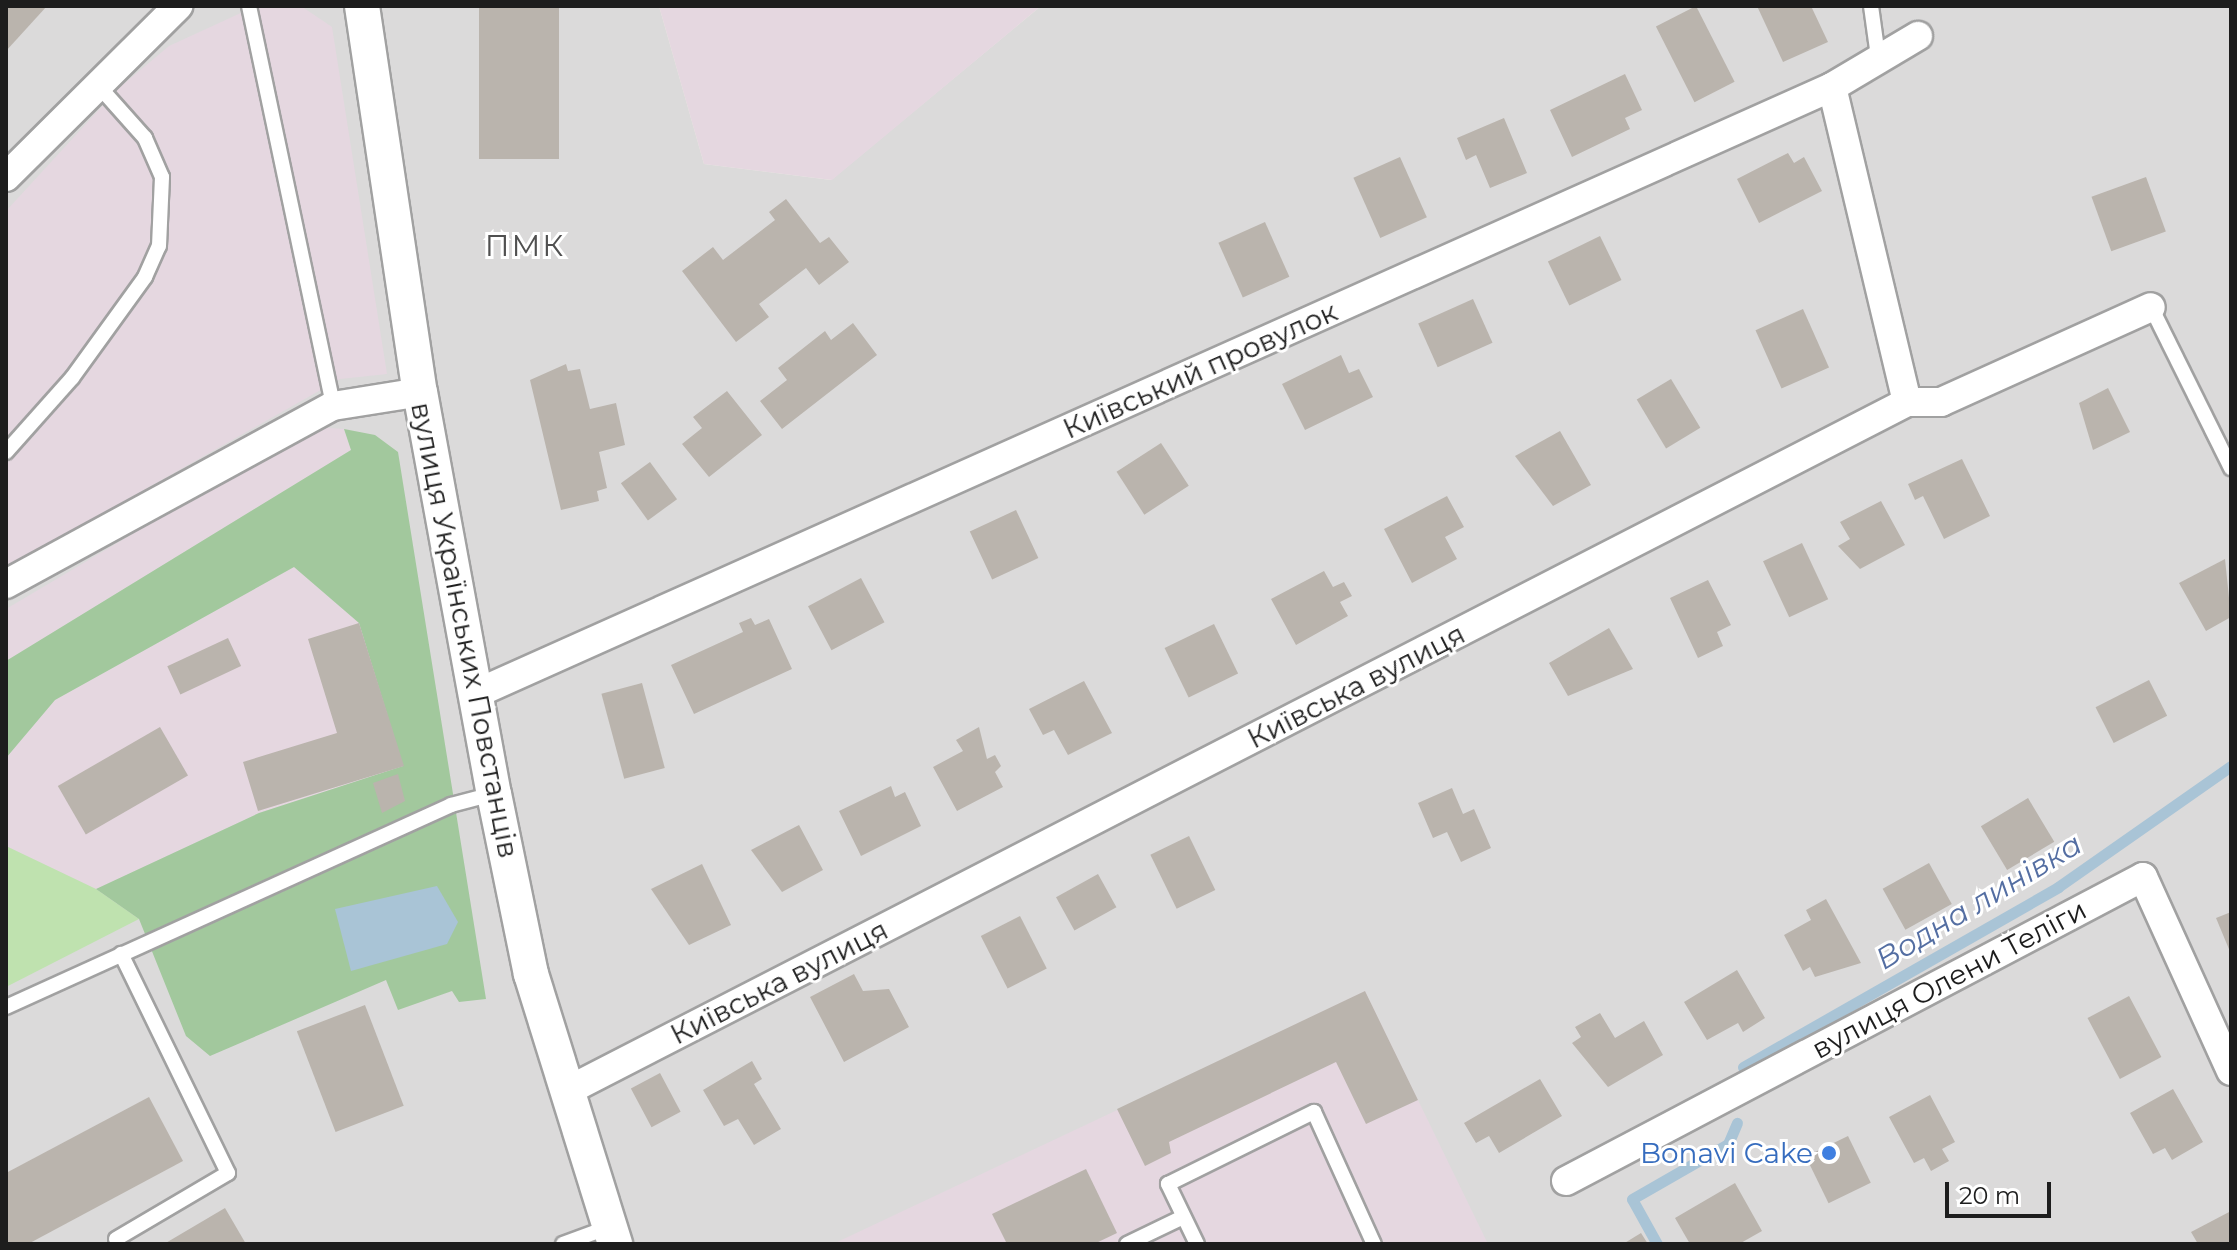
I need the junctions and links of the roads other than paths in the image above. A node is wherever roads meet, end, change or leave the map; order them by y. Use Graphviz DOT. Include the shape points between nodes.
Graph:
graph roads {
  1 [pos="178,6"];
  2 [pos="249,6"];
  3 [pos="362,6"];
  4 [pos="1871,6"];
  5 [pos="1918,36"];
  6 [pos="1879,64"];
  7 [pos="95,83"];
  8 [pos="1832,87"];
  9 [pos="6,177"];
  10 [pos="2151,307"];
  11 [pos="420,392"];
  12 [pos="1907,402"];
  13 [pos="333,406"];
  14 [pos="6,452"];
  15 [pos="2231,468"];
  16 [pos="6,584"];
  17 [pos="475,694"];
  18 [pos="494,794"];
  19 [pos="121,954"];
  20 [pos="6,1007"];
  21 [pos="2231,1071"];
  22 [pos="569,1090"];
  23 [pos="1566,1181"];
  24 [pos="1183,1217"];
  25 [pos="612,1235"];
  26 [pos="116,1239"];
  27 [pos="563,1244"];
  28 [pos="1127,1244"];
  29 [pos="1197,1244"];
  30 [pos="1374,1244"];
  1 -- 7 [label="street"];
  2 -- 13 [label="lane"];
  3 -- 11 [label="street, вулиця Українських Повстанців"];
  4 -- 6 [label="lane"];
  5 -- 6 [label="street, Київський провулок"];
  6 -- 8 [label="street, Київський провулок"];
  7 -- 9 [label="street"];
  7 -- 14 [label="lane" via="145,138 162,177 159,246 72,378"];
  8 -- 12 [label="street"];
  8 -- 17 [label="street, Київський провулок"];
  10 -- 12 [label="street, Київська вулиця" via="1941,402"];
  10 -- 15 [label="lane"];
  11 -- 13 [label="street"];
  11 -- 17 [label="street, вулиця Українських Повстанців"];
  12 -- 22 [label="street, Київська вулиця"];
  13 -- 16 [label="street"];
  17 -- 18 [label="street, вулиця Українських Повстанців"];
  18 -- 19 [label="lane" via="451,805"];
  18 -- 22 [label="street, вулиця Українських Повстанців" via="531,974"];
  19 -- 20 [label="lane"];
  19 -- 26 [label="lane" via="228,1173"];
  21 -- 23 [label="street, вулиця Олени Теліги" via="2143,877"];
  22 -- 25 [label="street, вулиця Українських Повстанців"];
  24 -- 28 [label="lane"];
  24 -- 29 [label="lane"];
  24 -- 30 [label="lane" via="1168,1184 1314,1112"];
  25 -- 27 [label="lane"];
}
